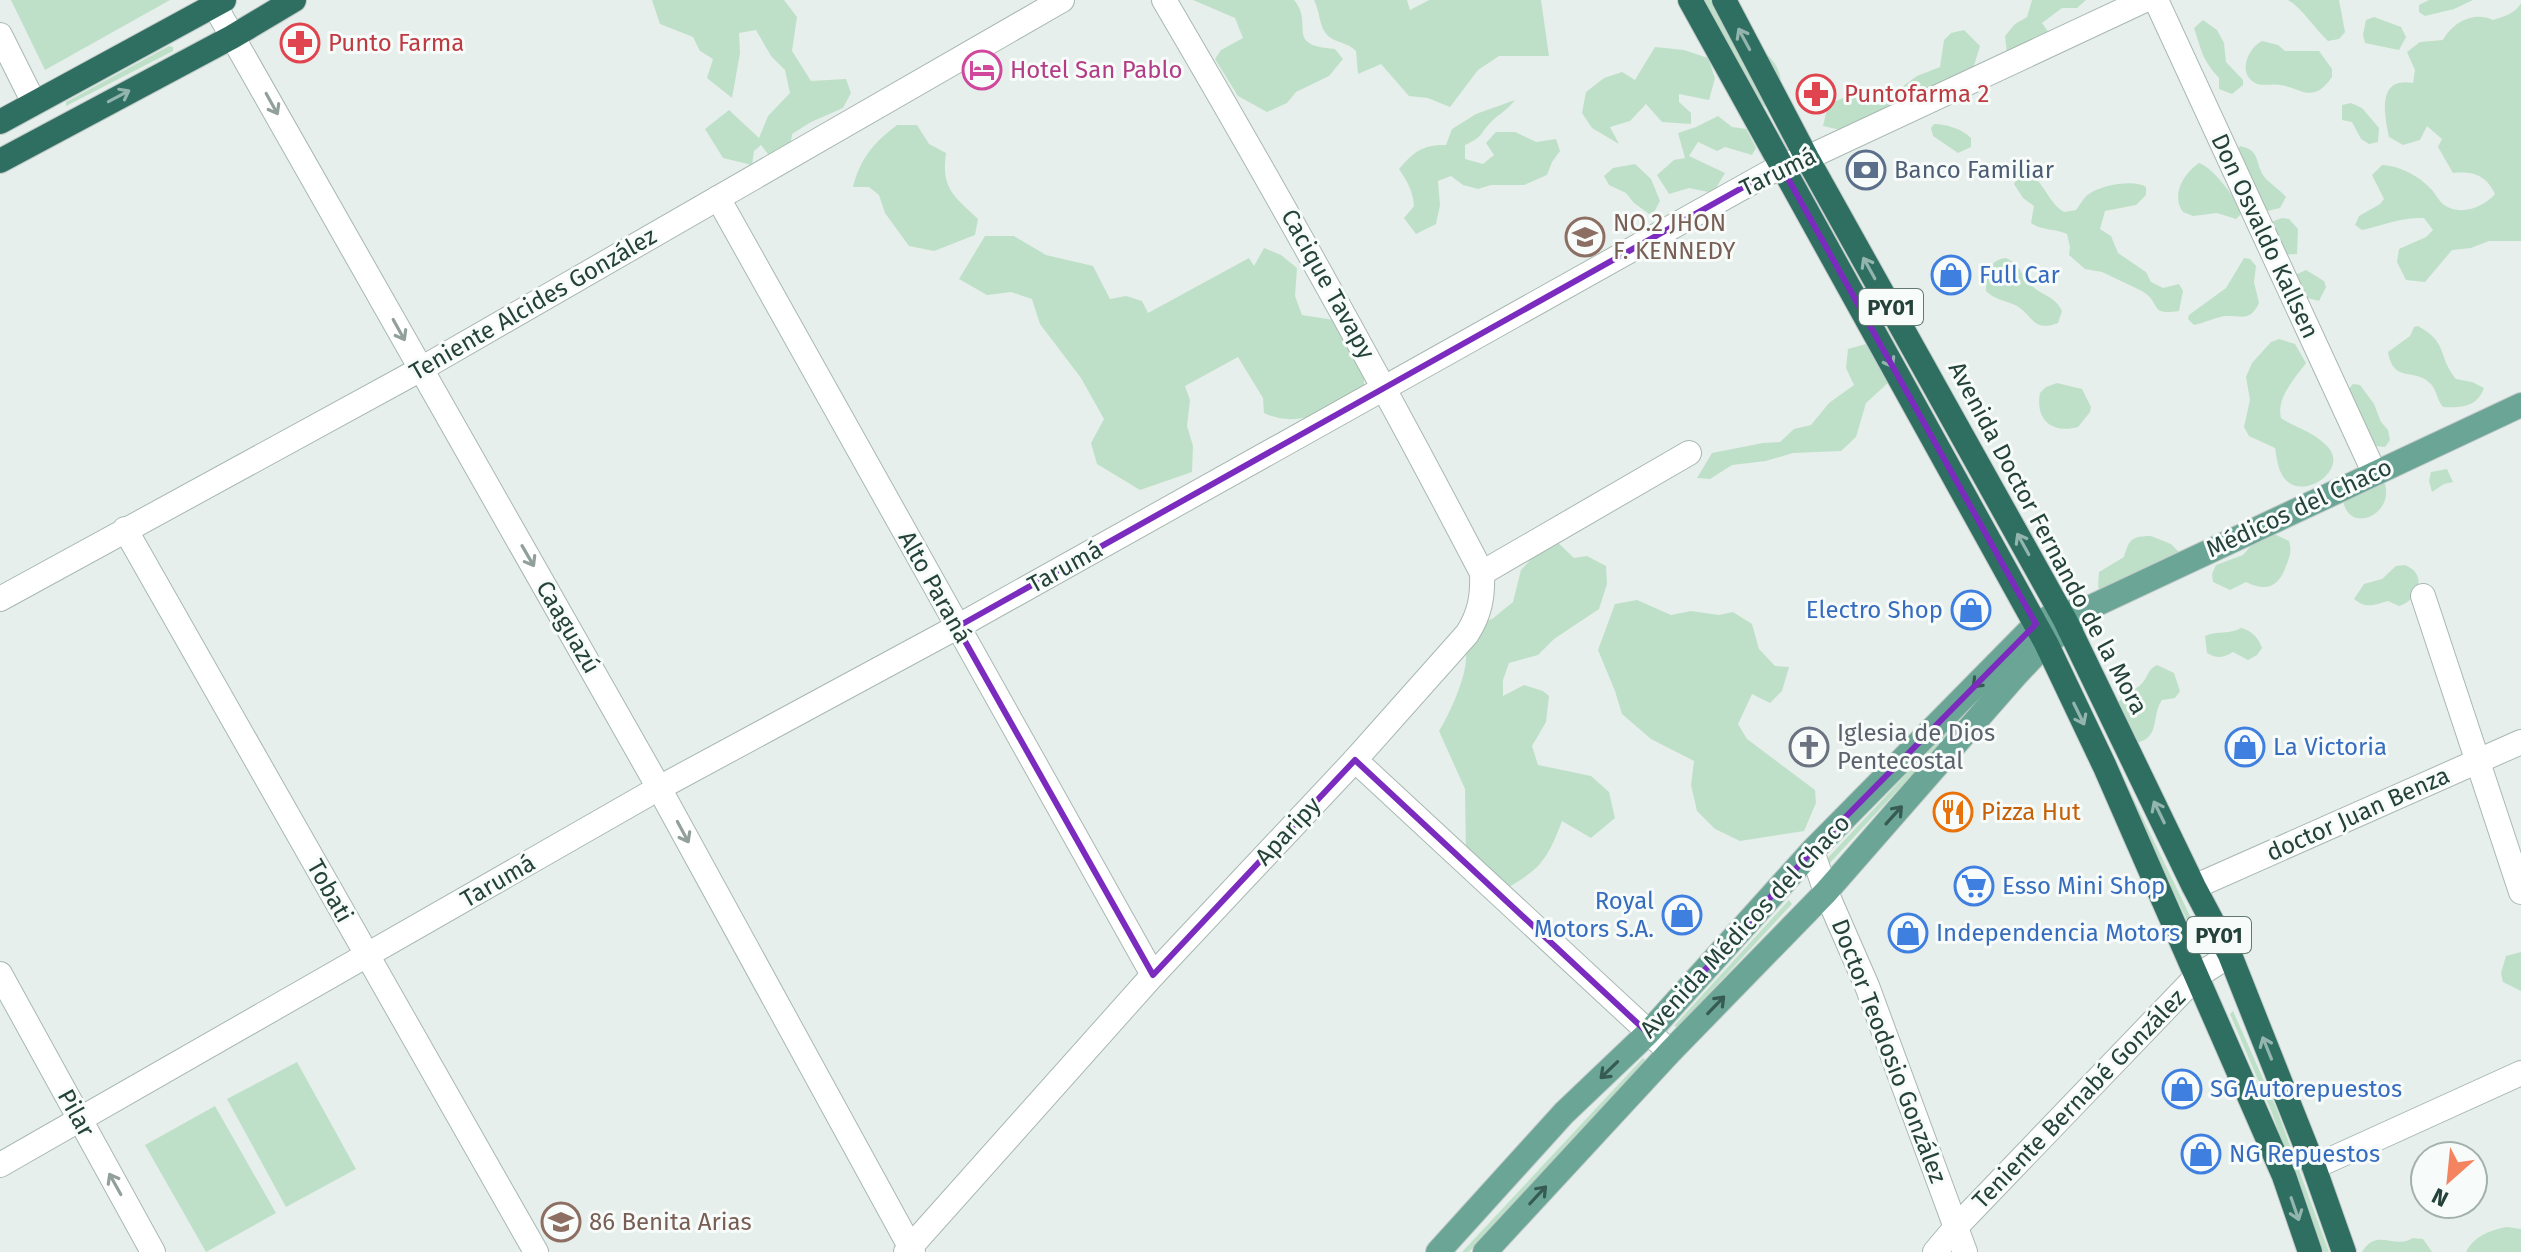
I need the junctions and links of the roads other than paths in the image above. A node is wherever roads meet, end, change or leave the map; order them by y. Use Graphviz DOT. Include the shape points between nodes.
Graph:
graph roads {
  1 [pos="294,0"];
  2 [pos="1062,0"];
  3 [pos="1164,0"];
  4 [pos="1690,0"];
  5 [pos="1724,0"];
  6 [pos="2145,0"];
  7 [pos="2156,0"];
  8 [pos="220,3"];
  9 [pos="0,35"];
  10 [pos="232,37"];
  11 [pos="34,103"];
  12 [pos="0,122"];
  13 [pos="1807,158"];
  14 [pos="0,161"];
  15 [pos="1781,166"];
  16 [pos="718,198"];
  17 [pos="421,369"];
  18 [pos="1386,389"];
  19 [pos="2521,405"];
  20 [pos="1689,453"];
  21 [pos="2374,472"];
  22 [pos="125,529"];
  23 [pos="1482,573"];
  24 [pos="2423,596"];
  25 [pos="0,599"];
  26 [pos="2069,618"];
  27 [pos="957,627"];
  28 [pos="2041,634"];
  29 [pos="2521,742"];
  30 [pos="1355,760"];
  31 [pos="2478,761"];
  32 [pos="659,788"];
  33 [pos="1812,851"];
  34 [pos="2194,887"];
  35 [pos="1826,892"];
  36 [pos="2521,892"];
  37 [pos="2230,955"];
  38 [pos="366,956"];
  39 [pos="0,974"];
  40 [pos="1153,975"];
  41 [pos="2197,976"];
  42 [pos="1648,1033"];
  43 [pos="1670,1052"];
  44 [pos="2521,1073"];
  45 [pos="81,1121"];
  46 [pos="0,1165"];
  47 [pos="2314,1167"];
  48 [pos="1956,1227"];
  49 [pos="909,1251"];
  50 [pos="153,1252"];
  51 [pos="536,1252"];
  52 [pos="1438,1252"];
  53 [pos="1485,1252"];
  54 [pos="1935,1252"];
  55 [pos="1965,1252"];
  56 [pos="2310,1252"];
  57 [pos="2344,1252"];
  1 -- 10 [label="highway"];
  2 -- 16 [label="street, Teniente Alcides González"];
  3 -- 18 [label="street, Cacique Tavapy"];
  4 -- 15 [label="highway, PY01"];
  13 -- 5 [label="highway, Avenida Doctor Fernando de la Mora / PY01, one-way"];
  6 -- 13 [label="street, Tarumá"];
  7 -- 21 [label="street, Don Osvaldo Kallsen"];
  8 -- 10 [label="street, Caaguazú"];
  8 -- 11 [label="highway"];
  9 -- 11 [label="street"];
  14 -- 10 [label="highway, one-way"];
  10 -- 17 [label="street, Caaguazú, one-way"];
  11 -- 12 [label="highway"];
  13 -- 15 [label="street, Tarumá"];
  26 -- 13 [label="highway, Avenida Doctor Fernando de la Mora / PY01, one-way"];
  15 -- 18 [label="street, Tarumá"];
  15 -- 28 [label="highway, PY01, one-way"];
  16 -- 17 [label="street, Teniente Alcides González"];
  16 -- 27 [label="street, Alto Paraná"];
  17 -- 22 [label="street, Teniente Alcides González"];
  17 -- 32 [label="street, Caaguazú, one-way"];
  18 -- 23 [label="street, Cacique Tavapy"];
  18 -- 27 [label="street, Tarumá"];
  19 -- 21 [label="main road, Médicos del Chaco"];
  20 -- 23 [label="street"];
  21 -- 26 [label="main road, Médicos del Chaco"];
  22 -- 25 [label="street, Teniente Alcides González"];
  22 -- 38 [label="street, Tobati"];
  23 -- 30 [label="street, Aparipy" via="1480,606 1467,634"];
  24 -- 31 [label="street"];
  26 -- 28 [label="main road, Avenida Médicos del Chaco"];
  34 -- 26 [label="highway, Avenida Doctor Fernando de la Mora / PY01, one-way"];
  27 -- 32 [label="street, Tarumá"];
  27 -- 40 [label="street, Alto Paraná"];
  28 -- 33 [label="main road, Avenida Médicos del Chaco, one-way"];
  35 -- 28 [label="main road, Avenida Médicos del Chaco, one-way"];
  28 -- 41 [label="highway, PY01, one-way"];
  29 -- 31 [label="street, doctor Juan Benza"];
  30 -- 40 [label="street, Aparipy"];
  30 -- 42 [label="street"];
  31 -- 34 [label="street, doctor Juan Benza"];
  31 -- 36 [label="street"];
  32 -- 38 [label="street, Tarumá"];
  32 -- 49 [label="street, Caaguazú, one-way"];
  33 -- 35 [label="street, Doctor Teodosio González"];
  33 -- 42 [label="main road, Avenida Médicos del Chaco"];
  34 -- 37 [label="highway, Avenida Doctor Fernando de la Mora / PY01"];
  43 -- 35 [label="main road, Avenida Médicos del Chaco, one-way"];
  35 -- 48 [label="street, Doctor Teodosio González" via="1867,986"];
  37 -- 41 [label="street, Teniente Bernabé González"];
  47 -- 37 [label="highway, Avenida Doctor Fernando de la Mora / PY01, one-way"];
  38 -- 45 [label="street, Tarumá"];
  38 -- 51 [label="street, Tobati"];
  39 -- 45 [label="street, Pilar"];
  40 -- 49 [label="street, Aparipy"];
  41 -- 48 [label="street, Teniente Bernabé González"];
  41 -- 56 [label="highway, PY01, one-way" via="2284,1176"];
  42 -- 43 [label="street"];
  42 -- 52 [label="main road, Avenida Médicos del Chaco, one-way" via="1564,1113"];
  53 -- 43 [label="main road, Avenida Médicos del Chaco, one-way"];
  44 -- 47 [label="street"];
  45 -- 46 [label="street, Tarumá"];
  50 -- 45 [label="street, Pilar, one-way"];
  47 -- 57 [label="highway, Avenida Doctor Fernando de la Mora / PY01"];
  48 -- 54 [label="street, Teniente Bernabé González"];
  48 -- 55 [label="street, Doctor Teodosio González"];
}
